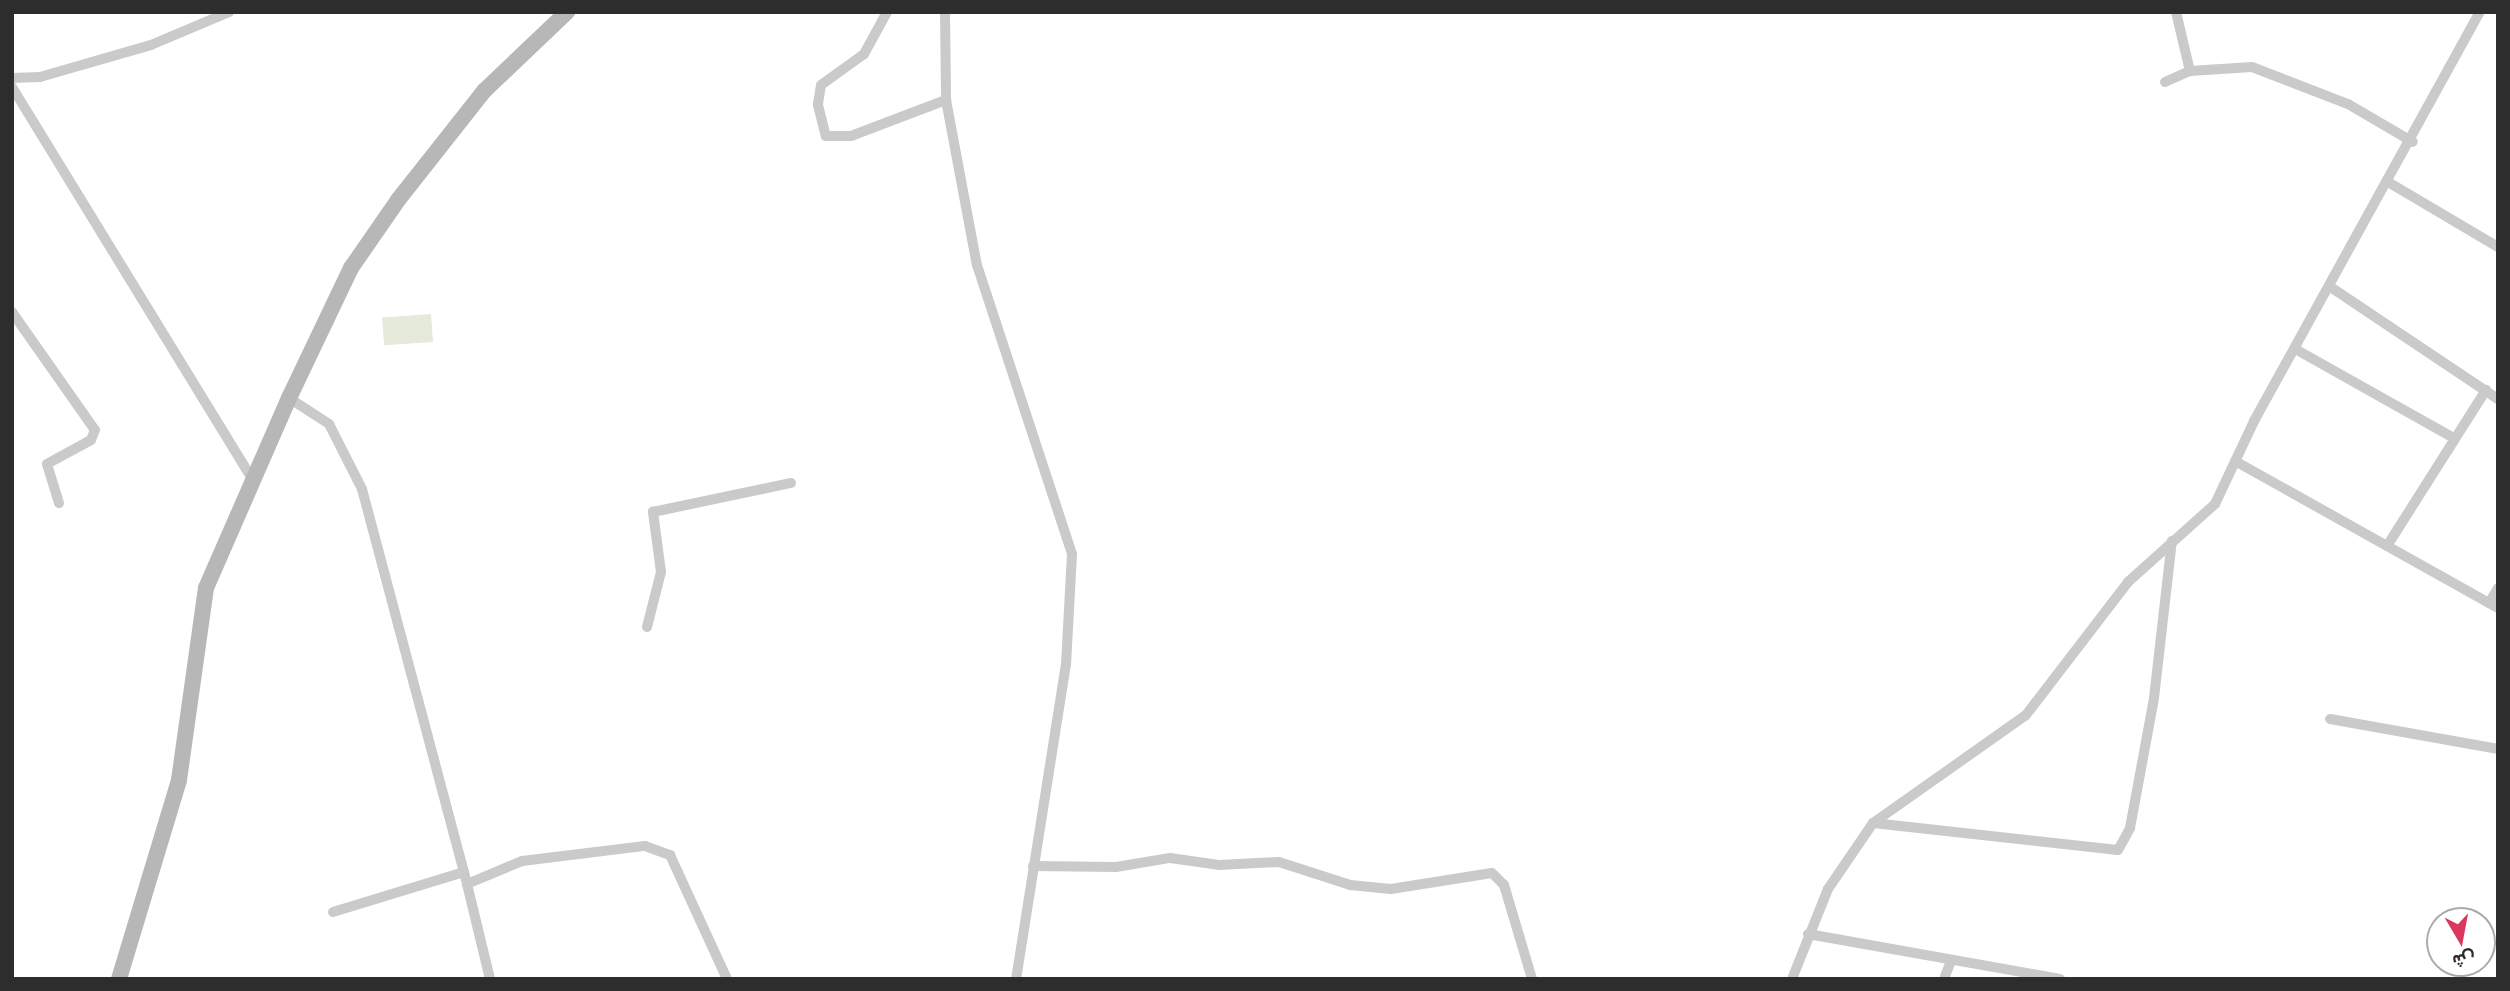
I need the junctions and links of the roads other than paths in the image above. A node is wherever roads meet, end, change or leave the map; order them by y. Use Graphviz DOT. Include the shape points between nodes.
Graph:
graph roads {
  1 [pos="229,12"];
  2 [pos="567,12"];
  3 [pos="887,12"];
  4 [pos="945,12"];
  5 [pos="2176,12"];
  6 [pos="2480,12"];
  7 [pos="2190,71"];
  8 [pos="12,78"];
  9 [pos="2165,82"];
  10 [pos="12,87"];
  11 [pos="946,100"];
  12 [pos="2413,142"];
  13 [pos="2388,182"];
  14 [pos="2498,247"];
  15 [pos="2333,288"];
  16 [pos="12,312"];
  17 [pos="2298,351"];
  18 [pos="2486,390"];
  19 [pos="289,398"];
  20 [pos="2498,399"];
  21 [pos="2454,438"];
  22 [pos="2235,461"];
  23 [pos="253,480"];
  24 [pos="791,483"];
  25 [pos="59,503"];
  26 [pos="2172,541"];
  27 [pos="2387,546"];
  28 [pos="2498,588"];
  29 [pos="2493,606"];
  30 [pos="647,626"];
  31 [pos="2330,719"];
  32 [pos="2498,749"];
  33 [pos="1873,823"];
  34 [pos="1033,866"];
  35 [pos="464,872"];
  36 [pos="467,884"];
  37 [pos="333,912"];
  38 [pos="1808,934"];
  39 [pos="1951,961"];
  40 [pos="119,979"];
  41 [pos="490,979"];
  42 [pos="727,979"];
  43 [pos="1016,979"];
  44 [pos="1532,979"];
  45 [pos="1792,979"];
  46 [pos="1944,979"];
  47 [pos="2060,979"];
  1 -- 8 [label="street" via="151,45 40,76"];
  2 -- 19 [label="street" via="484,91 398,200 351,268"];
  3 -- 11 [label="street" via="864,54 821,85 818,105 826,135 850,136"];
  4 -- 11 [label="street"];
  5 -- 7 [label="street"];
  6 -- 12 [label="street"];
  7 -- 9 [label="street"];
  7 -- 12 [label="street" via="2252,68 2348,104"];
  10 -- 23 [label="street"];
  11 -- 34 [label="street" via="977,265 1073,554 1066,664"];
  12 -- 13 [label="street"];
  13 -- 14 [label="street"];
  13 -- 15 [label="street"];
  15 -- 17 [label="street"];
  15 -- 18 [label="street"];
  16 -- 25 [label="street" via="95,430 91,440 47,464"];
  17 -- 21 [label="street"];
  17 -- 22 [label="street"];
  18 -- 20 [label="street"];
  18 -- 21 [label="street"];
  19 -- 23 [label="street"];
  19 -- 35 [label="street" via="329,424 362,489"];
  21 -- 27 [label="street"];
  22 -- 26 [label="street" via="2214,504"];
  22 -- 27 [label="street"];
  23 -- 40 [label="street" via="203,598 180,780"];
  24 -- 30 [label="street" via="653,512 661,572"];
  26 -- 33 [label="street" via="2106,607 2026,715"];
  26 -- 33 [label="street" via="2154,698 2130,828 2118,850"];
  27 -- 29 [label="street"];
  28 -- 29 [label="street"];
  31 -- 32 [label="street"];
  33 -- 38 [label="street" via="1828,889"];
  34 -- 43 [label="street"];
  34 -- 44 [label="street" via="1116,867 1170,858 1219,865 1279,862 1350,885 1391,889 1492,873 1508,897"];
  35 -- 36 [label="street"];
  35 -- 37 [label="street"];
  36 -- 41 [label="street"];
  36 -- 42 [label="street" via="522,861 658,848 675,863"];
  38 -- 39 [label="street"];
  38 -- 45 [label="street"];
  39 -- 46 [label="street"];
  39 -- 47 [label="street"];
}
